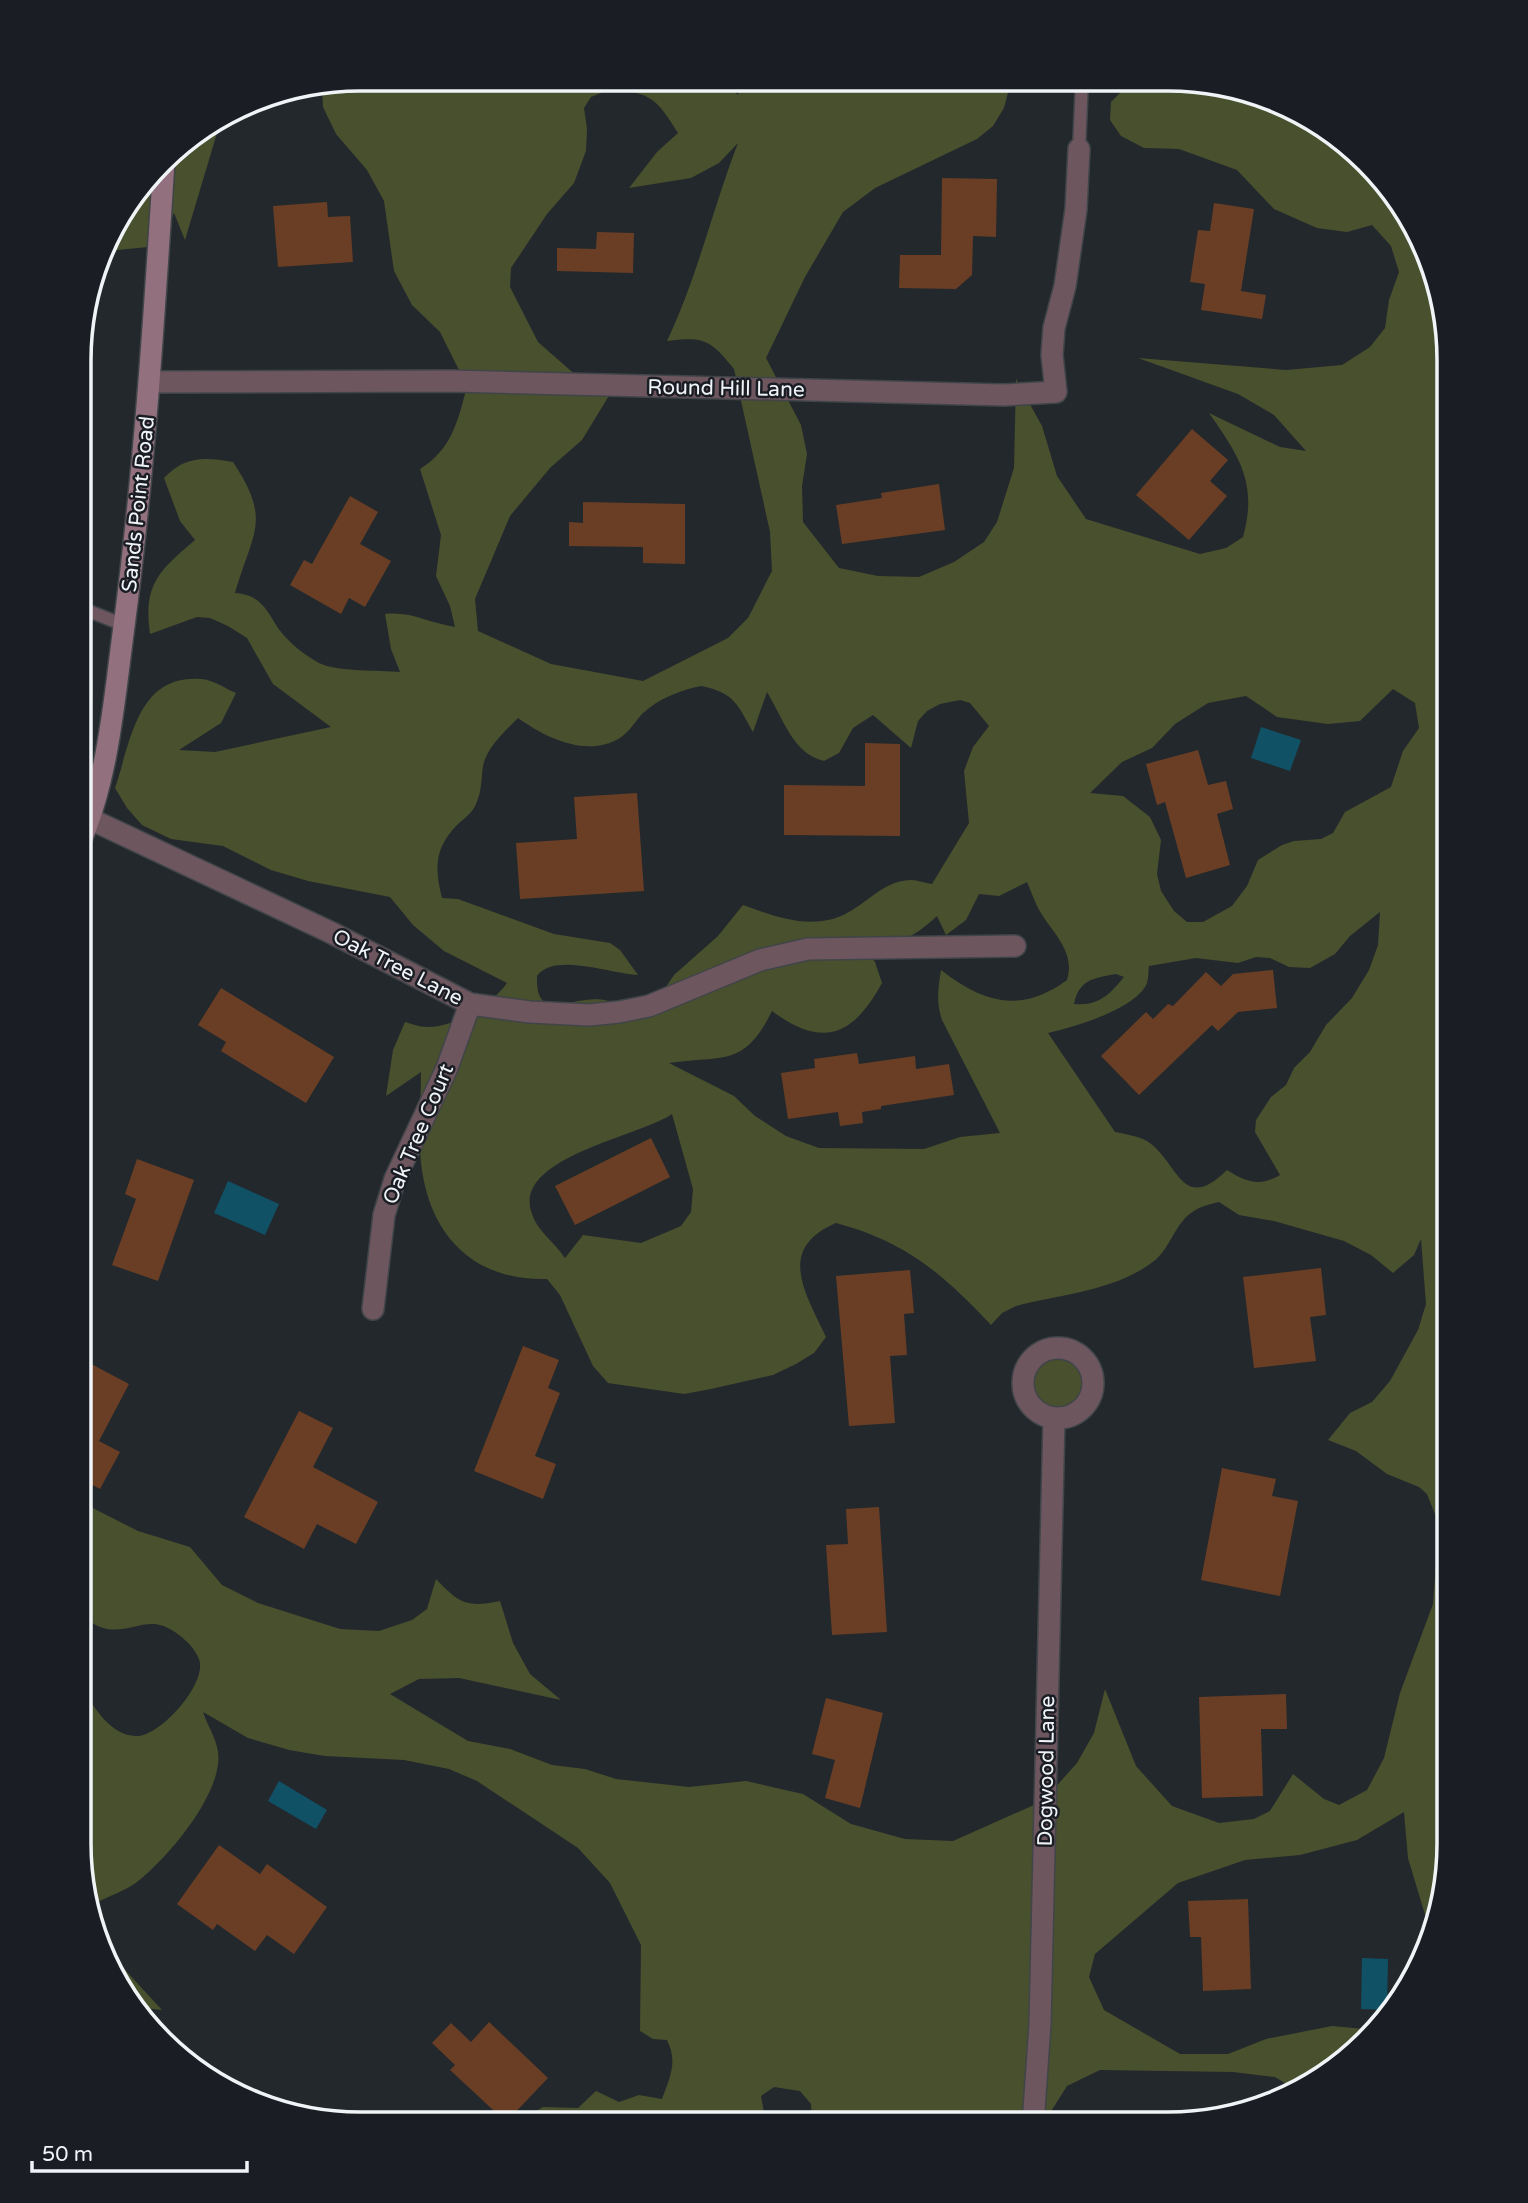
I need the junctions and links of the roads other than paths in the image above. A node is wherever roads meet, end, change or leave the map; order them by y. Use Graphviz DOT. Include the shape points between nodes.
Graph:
graph roads {
  1 [pos="1082,91"];
  2 [pos="1079,149"];
  3 [pos="163,178"];
  4 [pos="150,382"];
  5 [pos="91,612"];
  6 [pos="124,625"];
  7 [pos="91,805"];
  8 [pos="91,819"];
  9 [pos="1015,946"];
  10 [pos="470,1004"];
  11 [pos="373,1309"];
  12 [pos="1054,1418"];
  13 [pos="1034,2112"];
  1 -- 2 [label="lane"];
  2 -- 4 [label="street, Round Hill Lane" via="1074,222 1054,328 1056,392 992,395 452,381"];
  3 -- 4 [label="main road, Sands Point Road"];
  4 -- 6 [label="main road, Sands Point Road"];
  5 -- 6 [label="lane"];
  6 -- 7 [label="main road, Sands Point Road" via="112,715"];
  8 -- 10 [label="street, Oak Tree Lane"];
  9 -- 10 [label="street, Oak Tree Lane" via="808,949 760,960 649,1006 619,1012 530,1012"];
  10 -- 11 [label="street, Oak Tree Court" via="384,1215"];
  12 -- 13 [label="street, Dogwood Lane" via="1040,2024"];
}
